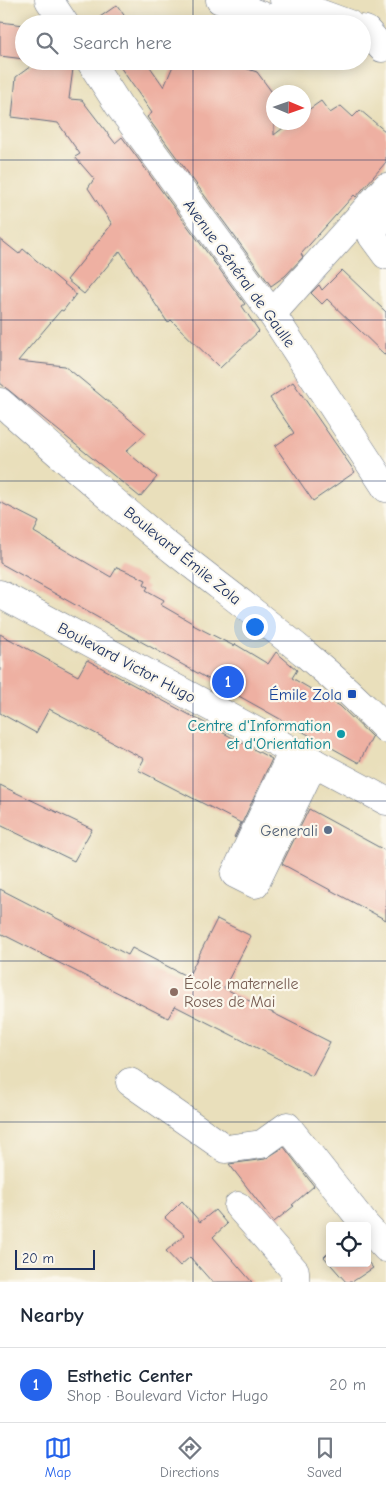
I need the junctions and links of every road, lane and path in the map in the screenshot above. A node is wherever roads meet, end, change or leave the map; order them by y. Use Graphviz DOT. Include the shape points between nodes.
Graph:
graph roads {
  1 [pos="49,0"];
  2 [pos="220,0"];
  3 [pos="284,0"];
  4 [pos="59,15"];
  5 [pos="260,15"];
  6 [pos="325,15"];
  7 [pos="96,70"];
  8 [pos="386,187"];
  9 [pos="386,216"];
  10 [pos="386,255"];
  11 [pos="272,314"];
  12 [pos="0,402"];
  13 [pos="386,488"];
  14 [pos="0,594"];
  15 [pos="386,729"];
  16 [pos="384,796"];
  17 [pos="130,1082"];
  18 [pos="238,1206"];
  19 [pos="364,1222"];
  20 [pos="371,1231"];
  21 [pos="386,1248"];
  22 [pos="295,1282"];
  1 -- 4 [label="main road"];
  2 -- 5 [label="main road"];
  3 -- 6 [label="main road"];
  7 -- 11 [label="main road, Avenue Général de Gaulle"];
  8 -- 11 [label="main road"];
  9 -- 10 [label="main road" via="375,226 372,236"];
  11 -- 13 [label="main road, Avenue Général de Gaulle"];
  12 -- 15 [label="main road, Boulevard Émile Zola" via="176,552 269,623 352,694"];
  14 -- 16 [label="main road, Boulevard Victor Hugo" via="304,757"];
  17 -- 19 [label="main road" via="226,1148 262,1144 288,1126"];
  18 -- 22 [label="main road" via="295,1271"];
  20 -- 21 [label="main road"];
}
